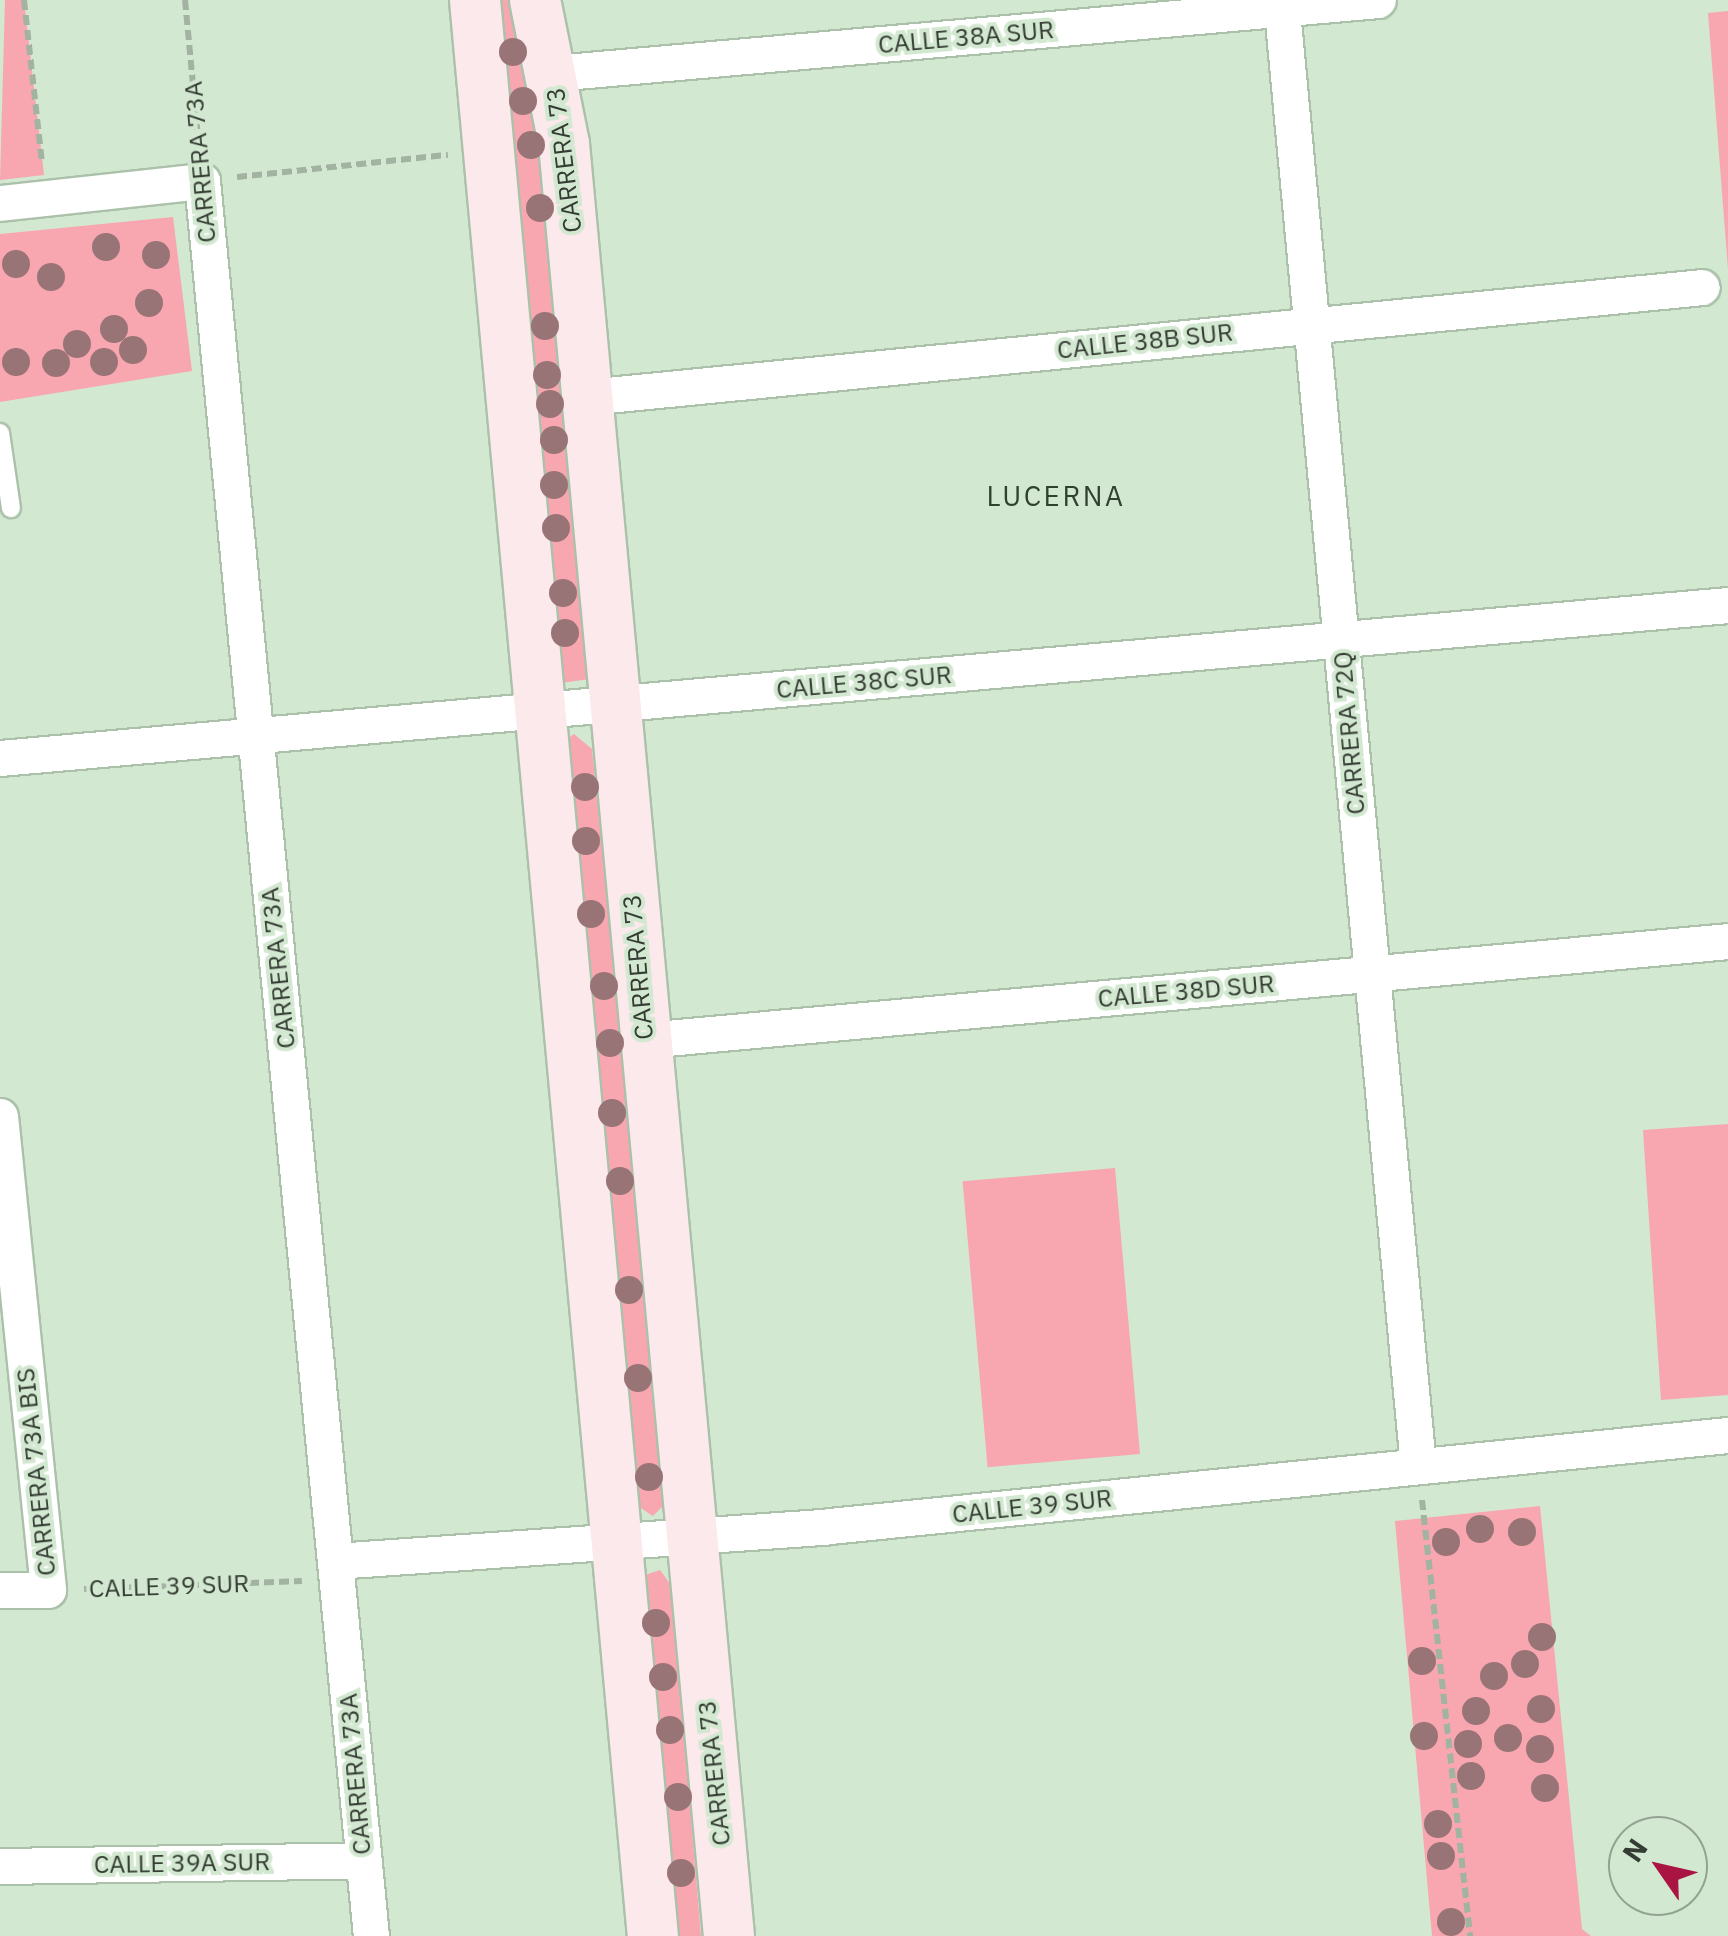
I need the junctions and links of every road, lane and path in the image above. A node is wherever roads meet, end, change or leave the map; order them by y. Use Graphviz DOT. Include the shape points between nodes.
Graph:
graph roads {
  1 [pos="24,0"];
  2 [pos="185,0"];
  3 [pos="475,0"];
  4 [pos="535,0"];
  5 [pos="1378,0"];
  6 [pos="1281,4"];
  7 [pos="554,73"];
  8 [pos="456,154"];
  9 [pos="202,181"];
  10 [pos="46,198"];
  11 [pos="0,203"];
  12 [pos="1702,287"];
  13 [pos="1311,324"];
  14 [pos="587,397"];
  15 [pos="0,433"];
  16 [pos="11,508"];
  17 [pos="1728,605"];
  18 [pos="1340,640"];
  19 [pos="612,703"];
  20 [pos="541,710"];
  21 [pos="256,735"];
  22 [pos="0,758"];
  23 [pos="1728,942"];
  24 [pos="1372,974"];
  25 [pos="645,1040"];
  26 [pos="0,1116"];
  27 [pos="1728,1435"];
  28 [pos="1418,1466"];
  29 [pos="692,1536"];
  30 [pos="619,1542"];
  31 [pos="336,1570"];
  32 [pos="0,1590"];
  33 [pos="48,1590"];
  34 [pos="364,1860"];
  35 [pos="0,1866"];
  36 [pos="370,1936"];
  37 [pos="653,1936"];
  38 [pos="729,1936"];
  39 [pos="1470,1936"];
  1 -- 10 [label="path"];
  2 -- 9 [label="path, CARRERA 73A"];
  3 -- 20 [label="street"];
  4 -- 7 [label="street, CARRERA 73"];
  5 -- 6 [label="street, CALLE 38A SUR"];
  6 -- 7 [label="street, CALLE 38A SUR"];
  6 -- 13 [label="street, CARRERA 72Q"];
  7 -- 14 [label="street, CARRERA 73"];
  8 -- 9 [label="path"];
  9 -- 10 [label="street"];
  9 -- 21 [label="street, CARRERA 73A"];
  10 -- 11 [label="street"];
  12 -- 13 [label="street, CALLE 38B SUR"];
  13 -- 14 [label="street, CALLE 38B SUR"];
  13 -- 18 [label="street, CARRERA 72Q"];
  14 -- 19 [label="street, CARRERA 73"];
  15 -- 16 [label="lane"];
  17 -- 18 [label="street, CALLE 38C SUR"];
  18 -- 19 [label="street, CALLE 38C SUR"];
  18 -- 24 [label="street, CARRERA 72Q"];
  19 -- 20 [label="street, CALLE 38C SUR"];
  19 -- 25 [label="street, CARRERA 73"];
  20 -- 21 [label="street, CALLE 38C SUR"];
  20 -- 30 [label="street"];
  21 -- 22 [label="street, CALLE 38C SUR"];
  21 -- 31 [label="street, CARRERA 73A"];
  23 -- 24 [label="street, CALLE 38D SUR"];
  24 -- 25 [label="street, CALLE 38D SUR"];
  24 -- 28 [label="street, CARRERA 72Q"];
  25 -- 29 [label="street, CARRERA 73"];
  26 -- 33 [label="street, CARRERA 73A BIS"];
  27 -- 28 [label="street, CALLE 39 SUR"];
  28 -- 29 [label="street, CALLE 39 SUR"];
  28 -- 39 [label="path"];
  29 -- 30 [label="street, CALLE 39 SUR"];
  29 -- 38 [label="street, CARRERA 73"];
  30 -- 31 [label="street, CALLE 39 SUR"];
  30 -- 37 [label="street"];
  31 -- 33 [label="path, CALLE 39 SUR"];
  31 -- 34 [label="street, CARRERA 73A"];
  32 -- 33 [label="street"];
  34 -- 35 [label="street, CALLE 39A SUR"];
  34 -- 36 [label="street, CARRERA 73A"];
}
